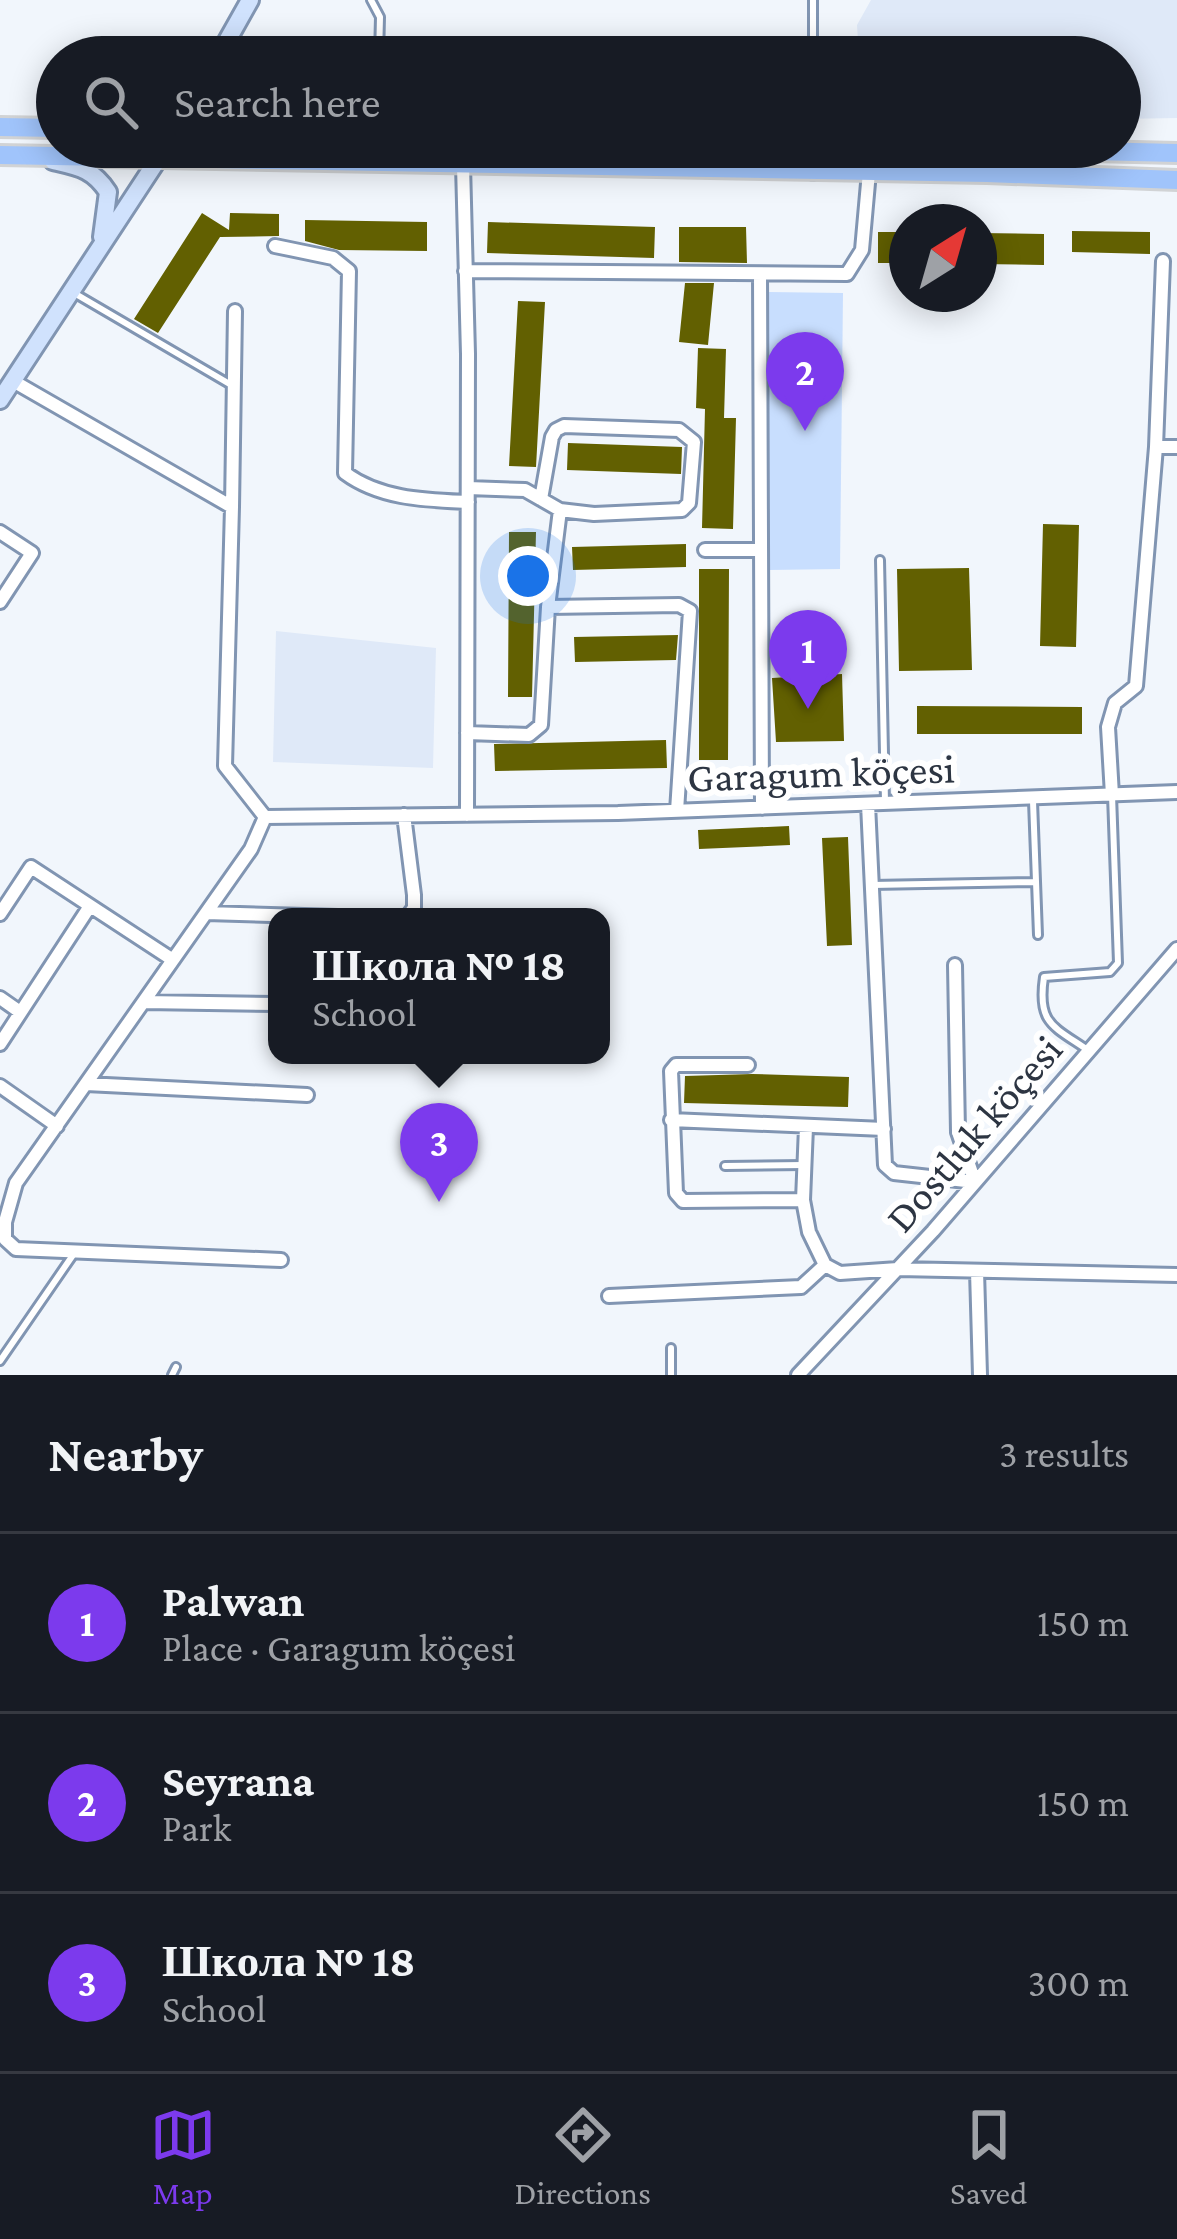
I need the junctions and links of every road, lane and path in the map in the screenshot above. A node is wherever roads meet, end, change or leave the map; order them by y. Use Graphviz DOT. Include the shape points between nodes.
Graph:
graph roads {
  1 [pos="250,0"];
  2 [pos="371,0"];
  3 [pos="813,0"];
  4 [pos="230,36"];
  5 [pos="380,36"];
  6 [pos="813,36"];
  7 [pos="0,127"];
  8 [pos="36,128"];
  9 [pos="1141,152"];
  10 [pos="1177,153"];
  11 [pos="0,155"];
  12 [pos="35,156"];
  13 [pos="85,168"];
  14 [pos="153,168"];
  15 [pos="463,168"];
  16 [pos="744,168"];
  17 [pos="814,168"];
  18 [pos="814,171"];
  19 [pos="869,172"];
  20 [pos="1177,180"];
  21 [pos="101,247"];
  22 [pos="275,247"];
  23 [pos="1163,261"];
  24 [pos="465,271"];
  25 [pos="760,274"];
  26 [pos="70,291"];
  27 [pos="235,311"];
  28 [pos="13,381"];
  29 [pos="234,386"];
  30 [pos="0,400"];
  31 [pos="1156,447"];
  32 [pos="1177,447"];
  33 [pos="468,495"];
  34 [pos="541,499"];
  35 [pos="232,507"];
  36 [pos="560,510"];
  37 [pos="0,532"];
  38 [pos="705,550"];
  39 [pos="760,550"];
  40 [pos="880,560"];
  41 [pos="0,602"];
  42 [pos="548,607"];
  43 [pos="467,733"];
  44 [pos="1177,792"];
  45 [pos="1112,795"];
  46 [pos="1033,797"];
  47 [pos="885,802"];
  48 [pos="868,804"];
  49 [pos="762,808"];
  50 [pos="677,811"];
  51 [pos="467,814"];
  52 [pos="404,815"];
  53 [pos="265,817"];
  54 [pos="1036,882"];
  55 [pos="872,885"];
  56 [pos="90,906"];
  57 [pos="414,908"];
  58 [pos="206,913"];
  59 [pos="0,914"];
  60 [pos="268,915"];
  61 [pos="1038,935"];
  62 [pos="1177,949"];
  63 [pos="173,960"];
  64 [pos="955,965"];
  65 [pos="0,998"];
  66 [pos="144,1002"];
  67 [pos="268,1004"];
  68 [pos="20,1012"];
  69 [pos="0,1044"];
  70 [pos="1089,1051"];
  71 [pos="748,1065"];
  72 [pos="86,1084"];
  73 [pos="0,1086"];
  74 [pos="307,1096"];
  75 [pos="671,1120"];
  76 [pos="57,1126"];
  77 [pos="806,1127"];
  78 [pos="884,1129"];
  79 [pos="725,1166"];
  80 [pos="804,1166"];
  81 [pos="0,1172"];
  82 [pos="975,1182"];
  83 [pos="16,1184"];
  84 [pos="803,1200"];
  85 [pos="76,1252"];
  86 [pos="281,1260"];
  87 [pos="825,1265"];
  88 [pos="898,1269"];
  89 [pos="977,1271"];
  90 [pos="1177,1275"];
  91 [pos="609,1296"];
  92 [pos="671,1348"];
  93 [pos="814,1355"];
  94 [pos="0,1361"];
  95 [pos="671,1375"];
  96 [pos="787,1375"];
  97 [pos="797,1375"];
  98 [pos="980,1375"];
  1 -- 4 [label="street"];
  2 -- 5 [label="lane"];
  3 -- 6 [label="lane"];
  7 -- 8 [label="main road"];
  9 -- 10 [label="main road"];
  11 -- 12 [label="main road"];
  13 -- 21 [label="street" via="108,192"];
  14 -- 21 [label="street"];
  15 -- 24 [label="street"];
  16 -- 18 [label="main road"];
  17 -- 18 [label="street"];
  18 -- 19 [label="main road"];
  19 -- 20 [label="main road"];
  19 -- 25 [label="street" via="862,250 847,274"];
  21 -- 26 [label="street"];
  22 -- 33 [label="street" via="333,258 349,271 345,472 411,499"];
  23 -- 31 [label="street"];
  24 -- 25 [label="street"];
  24 -- 33 [label="street"];
  25 -- 39 [label="street"];
  26 -- 28 [label="street"];
  26 -- 29 [label="lane"];
  27 -- 29 [label="street"];
  28 -- 30 [label="street"];
  28 -- 35 [label="street"];
  29 -- 35 [label="street"];
  31 -- 32 [label="street"];
  31 -- 45 [label="street" via="1136,686 1114,703 1108,727"];
  33 -- 34 [label="street" via="525,490"];
  33 -- 43 [label="street"];
  34 -- 36 [label="street"];
  34 -- 36 [label="street" via="552,437 564,426 679,430 694,442 682,510"];
  35 -- 53 [label="street" via="225,766"];
  36 -- 42 [label="street"];
  37 -- 41 [label="street" via="32,553"];
  38 -- 39 [label="street"];
  39 -- 49 [label="street"];
  40 -- 47 [label="lane"];
  42 -- 43 [label="street" via="538,730"];
  42 -- 50 [label="street" via="690,611"];
  43 -- 51 [label="street"];
  44 -- 45 [label="street, Garagum köçesi"];
  45 -- 46 [label="street, Garagum köçesi"];
  45 -- 70 [label="lane" via="1118,963 1110,972 1044,977 1040,1006 1047,1022"];
  46 -- 47 [label="street, Garagum köçesi"];
  46 -- 54 [label="lane"];
  47 -- 48 [label="street, Garagum köçesi"];
  48 -- 49 [label="street, Garagum köçesi"];
  48 -- 55 [label="street"];
  49 -- 50 [label="street, Garagum köçesi"];
  50 -- 51 [label="street, Garagum köçesi"];
  51 -- 52 [label="street, Garagum köçesi"];
  52 -- 53 [label="street, Garagum köçesi"];
  52 -- 57 [label="street"];
  53 -- 58 [label="street"];
  54 -- 55 [label="lane"];
  54 -- 61 [label="lane"];
  55 -- 78 [label="street"];
  56 -- 59 [label="street" via="31,867"];
  56 -- 63 [label="street"];
  56 -- 68 [label="street"];
  58 -- 60 [label="street"];
  58 -- 63 [label="street"];
  62 -- 70 [label="street, Dostluk köçesi"];
  63 -- 66 [label="street"];
  64 -- 82 [label="street" via="958,1132"];
  65 -- 68 [label="street"];
  66 -- 67 [label="street"];
  66 -- 72 [label="street"];
  68 -- 69 [label="street"];
  70 -- 82 [label="street, Dostluk köçesi"];
  71 -- 75 [label="street" via="676,1065"];
  72 -- 74 [label="street"];
  72 -- 76 [label="street"];
  73 -- 76 [label="street"];
  75 -- 77 [label="street"];
  75 -- 84 [label="street" via="678,1198"];
  76 -- 83 [label="street"];
  77 -- 78 [label="street"];
  77 -- 80 [label="street"];
  78 -- 82 [label="street" via="885,1165 894,1173"];
  79 -- 80 [label="lane"];
  80 -- 84 [label="street"];
  81 -- 83 [label="street"];
  82 -- 88 [label="street, Dostluk köçesi"];
  83 -- 85 [label="street" via="5,1239 16,1249"];
  84 -- 87 [label="street"];
  85 -- 86 [label="street"];
  85 -- 94 [label="lane"];
  87 -- 88 [label="street" via="840,1273"];
  87 -- 91 [label="street" via="801,1287"];
  88 -- 89 [label="street"];
  88 -- 93 [label="street, Dostluk köçesi"];
  89 -- 90 [label="street"];
  89 -- 98 [label="street"];
  92 -- 95 [label="lane"];
  93 -- 96 [label="street"];
  93 -- 97 [label="street"];
}
